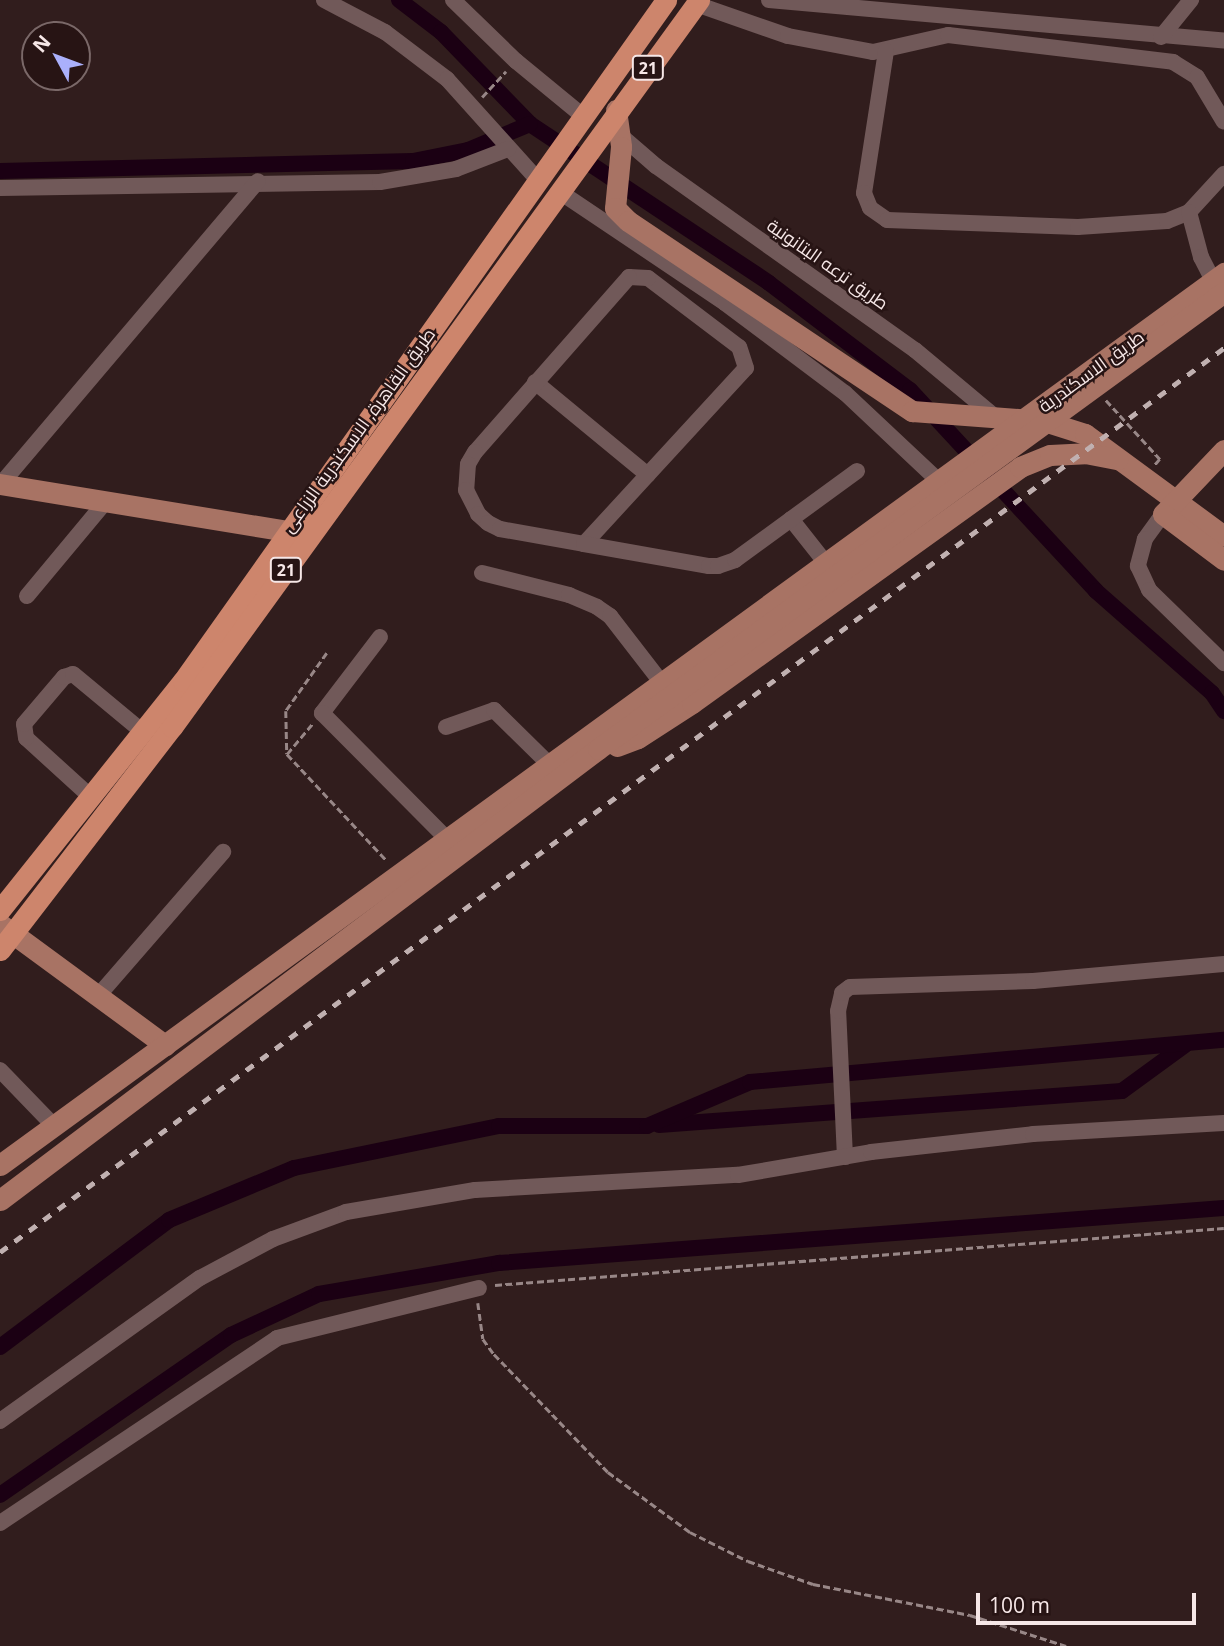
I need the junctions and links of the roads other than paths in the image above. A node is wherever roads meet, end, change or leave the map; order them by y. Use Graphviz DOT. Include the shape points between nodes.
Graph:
graph roads {
  1 [pos="324,0"];
  2 [pos="453,0"];
  3 [pos="666,0"];
  4 [pos="769,0"];
  5 [pos="1191,0"];
  6 [pos="697,2"];
  7 [pos="923,6"];
  8 [pos="1161,37"];
  9 [pos="1224,41"];
  10 [pos="886,51"];
  11 [pos="616,110"];
  12 [pos="1224,122"];
  13 [pos="579,123"];
  14 [pos="620,140"];
  15 [pos="504,144"];
  16 [pos="543,174"];
  17 [pos="1224,174"];
  18 [pos="258,181"];
  19 [pos="0,188"];
  20 [pos="563,188"];
  21 [pos="1189,212"];
  22 [pos="1220,285"];
  23 [pos="535,382"];
  24 [pos="1011,430"];
  25 [pos="1224,450"];
  26 [pos="994,452"];
  27 [pos="1126,461"];
  28 [pos="857,471"];
  29 [pos="648,475"];
  30 [pos="963,476"];
  31 [pos="941,483"];
  32 [pos="1,484"];
  33 [pos="1186,491"];
  34 [pos="107,500"];
  35 [pos="1163,514"];
  36 [pos="791,519"];
  37 [pos="1224,519"];
  38 [pos="286,530"];
  39 [pos="310,535"];
  40 [pos="1224,536"];
  41 [pos="584,544"];
  42 [pos="1224,560"];
  43 [pos="825,562"];
  44 [pos="482,573"];
  45 [pos="27,596"];
  46 [pos="380,637"];
  47 [pos="1224,663"];
  48 [pos="661,682"];
  49 [pos="446,727"];
  50 [pos="144,733"];
  51 [pos="598,749"];
  52 [pos="549,764"];
  53 [pos="92,798"];
  54 [pos="447,839"];
  55 [pos="223,852"];
  56 [pos="3,903"];
  57 [pos="4,936"];
  58 [pos="1224,964"];
  59 [pos="98,996"];
  60 [pos="165,1045"];
  61 [pos="0,1070"];
  62 [pos="1224,1123"];
  63 [pos="54,1126"];
  64 [pos="845,1157"];
  65 [pos="0,1165"];
  66 [pos="0,1200"];
  67 [pos="480,1288"];
  68 [pos="0,1421"];
  69 [pos="0,1523"];
  1 -- 15 [label="street" via="400,42 447,79"];
  2 -- 13 [label="street"];
  3 -- 13 [label="highway, طريق القاهرة, الاسكندرية الزراعى / 21"];
  4 -- 7 [label="street"];
  5 -- 8 [label="street"];
  6 -- 10 [label="street" via="788,36"];
  6 -- 11 [label="highway, طريق القاهرة, الاسكندرية الزراعى / 21"];
  7 -- 8 [label="street"];
  8 -- 9 [label="street"];
  10 -- 12 [label="street" via="933,37 963,36 1173,62 1197,77"];
  10 -- 21 [label="street" via="865,184 866,201 881,218 1078,227 1167,220"];
  11 -- 14 [label="main road"];
  11 -- 20 [label="highway, طريق القاهرة, الاسكندرية الزراعى / 21"];
  13 -- 16 [label="highway, طريق القاهرة, الاسكندرية الزراعى / 21"];
  14 -- 24 [label="street, طريق ترعه البتانونية" via="915,350"];
  14 -- 27 [label="main road" via="615,208 912,411 1044,421 1086,434"];
  15 -- 16 [label="street"];
  15 -- 18 [label="street" via="456,169 380,182"];
  16 -- 38 [label="highway, طريق القاهرة, الاسكندرية الزراعى / 21"];
  17 -- 21 [label="street"];
  18 -- 19 [label="street" via="115,189"];
  18 -- 32 [label="street"];
  20 -- 31 [label="street" via="845,393"];
  20 -- 39 [label="highway, طريق القاهرة, الاسكندرية الزراعى / 21"];
  21 -- 22 [label="street"];
  22 -- 24 [label="main road, طريق الاسكندرية"];
  22 -- 26 [label="main road, طريق الاسكندرية"];
  23 -- 29 [label="street"];
  23 -- 29 [label="street" via="621,284 639,275 739,347 746,368"];
  23 -- 41 [label="street" via="475,452 468,464 466,490 478,514 500,529"];
  24 -- 26 [label="main road, طريق الاسكندرية"];
  25 -- 33 [label="main road"];
  26 -- 30 [label="main road, طريق الاسكندرية"];
  27 -- 40 [label="main road"];
  27 -- 51 [label="main road" via="1073,453 1050,455 1020,467 692,704 629,742"];
  28 -- 36 [label="street"];
  29 -- 41 [label="street"];
  30 -- 31 [label="main road"];
  30 -- 51 [label="main road"];
  31 -- 43 [label="main road"];
  32 -- 34 [label="main road"];
  33 -- 35 [label="main road"];
  33 -- 37 [label="main road"];
  34 -- 38 [label="main road"];
  34 -- 45 [label="street"];
  35 -- 42 [label="main road"];
  35 -- 47 [label="street" via="1145,539 1138,566 1149,590"];
  36 -- 41 [label="street" via="735,560 718,566"];
  36 -- 43 [label="street"];
  38 -- 39 [label="main road"];
  38 -- 50 [label="highway, طريق القاهرة, الاسكندرية الزراعى / 21"];
  39 -- 57 [label="highway, طريق القاهرة, الاسكندرية الزراعى / 21" via="119,798"];
  43 -- 48 [label="main road"];
  44 -- 48 [label="street" via="569,595 597,607 610,616"];
  46 -- 54 [label="street" via="322,713"];
  48 -- 52 [label="main road"];
  49 -- 52 [label="street" via="494,710"];
  50 -- 53 [label="highway, طريق القاهرة, الاسكندرية الزراعى / 21"];
  50 -- 53 [label="street" via="72,674 64,677 24,723 26,738"];
  51 -- 66 [label="main road"];
  52 -- 54 [label="main road"];
  53 -- 56 [label="highway, طريق القاهرة, الاسكندرية الزراعى / 21"];
  54 -- 60 [label="main road"];
  55 -- 59 [label="street"];
  57 -- 59 [label="main road"];
  58 -- 64 [label="street" via="1033,981 856,986 842,993 838,1011"];
  59 -- 60 [label="main road"];
  60 -- 63 [label="main road"];
  61 -- 63 [label="street"];
  62 -- 64 [label="street" via="1033,1134"];
  63 -- 65 [label="main road"];
  64 -- 68 [label="street" via="738,1175 475,1190 346,1212 273,1239 200,1278"];
  67 -- 69 [label="street" via="277,1338"];
}
